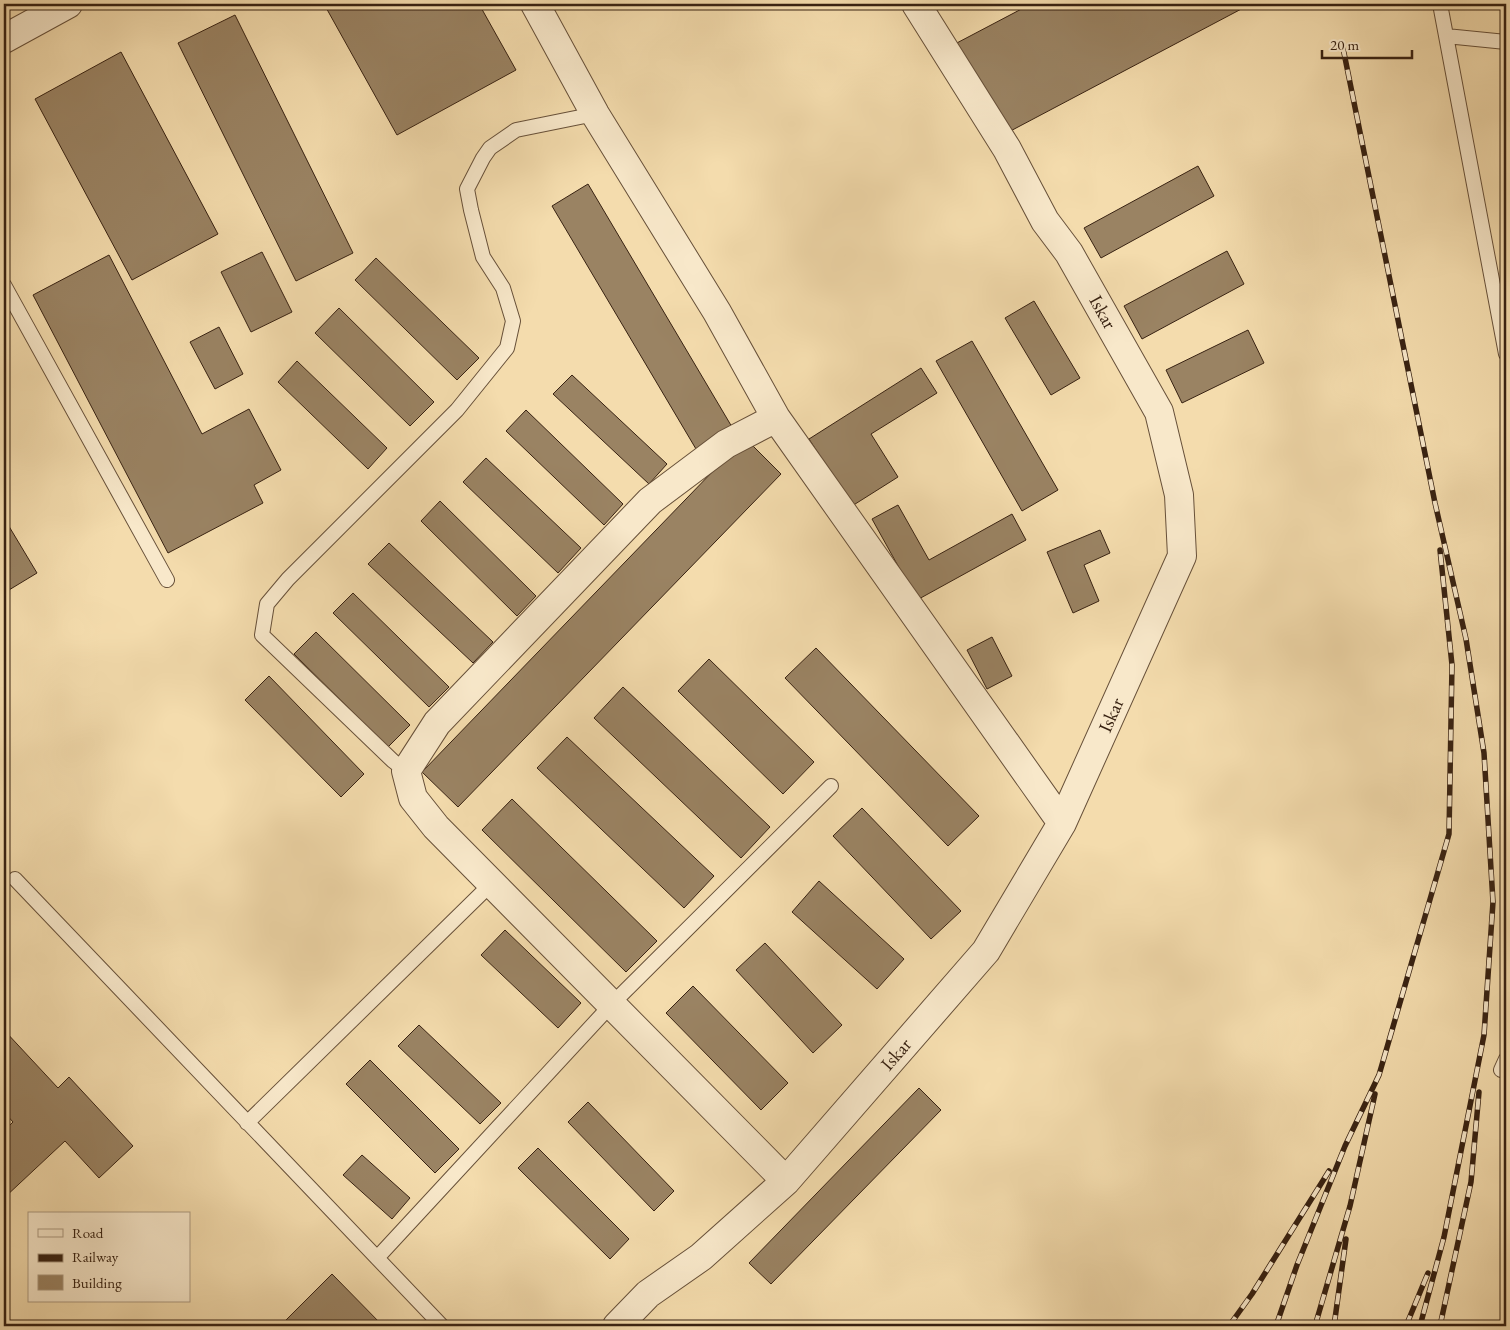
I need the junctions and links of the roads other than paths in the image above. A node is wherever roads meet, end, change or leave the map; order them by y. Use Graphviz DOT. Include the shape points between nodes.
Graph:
graph roads {
  1 [pos="68,4"];
  2 [pos="535,4"];
  3 [pos="916,4"];
  4 [pos="1440,4"];
  5 [pos="1446,36"];
  6 [pos="4,39"];
  7 [pos="1506,42"];
  8 [pos="595,114"];
  9 [pos="4,284"];
  10 [pos="1506,354"];
  11 [pos="776,418"];
  12 [pos="167,580"];
  13 [pos="406,771"];
  14 [pos="831,786"];
  15 [pos="1062,823"];
  16 [pos="15,879"];
  17 [pos="491,884"];
  18 [pos="612,1004"];
  19 [pos="247,1123"];
  20 [pos="786,1180"];
  21 [pos="377,1258"];
  22 [pos="442,1326"];
  23 [pos="617,1326"];
  1 -- 6 [label="street"];
  2 -- 8 [label="street"];
  3 -- 15 [label="street, Iskar" via="1007,149 1045,221 1069,253 1159,412 1179,495 1182,556"];
  4 -- 5 [label="lane"];
  5 -- 7 [label="lane"];
  5 -- 10 [label="lane"];
  8 -- 11 [label="street" via="718,312"];
  8 -- 13 [label="lane" via="516,130 490,148 467,189 483,257 503,288 513,321 507,348 457,410 267,604 262,635"];
  9 -- 12 [label="lane"];
  11 -- 13 [label="street" via="726,444 650,501 437,723"];
  11 -- 15 [label="street"];
  13 -- 17 [label="street" via="413,798"];
  14 -- 18 [label="lane"];
  15 -- 20 [label="street, Iskar" via="986,951"];
  16 -- 19 [label="lane"];
  17 -- 18 [label="street"];
  17 -- 19 [label="lane"];
  18 -- 20 [label="street"];
  18 -- 21 [label="lane"];
  19 -- 21 [label="lane"];
  20 -- 23 [label="street, Iskar" via="701,1257 648,1294"];
  21 -- 22 [label="lane"];
}
